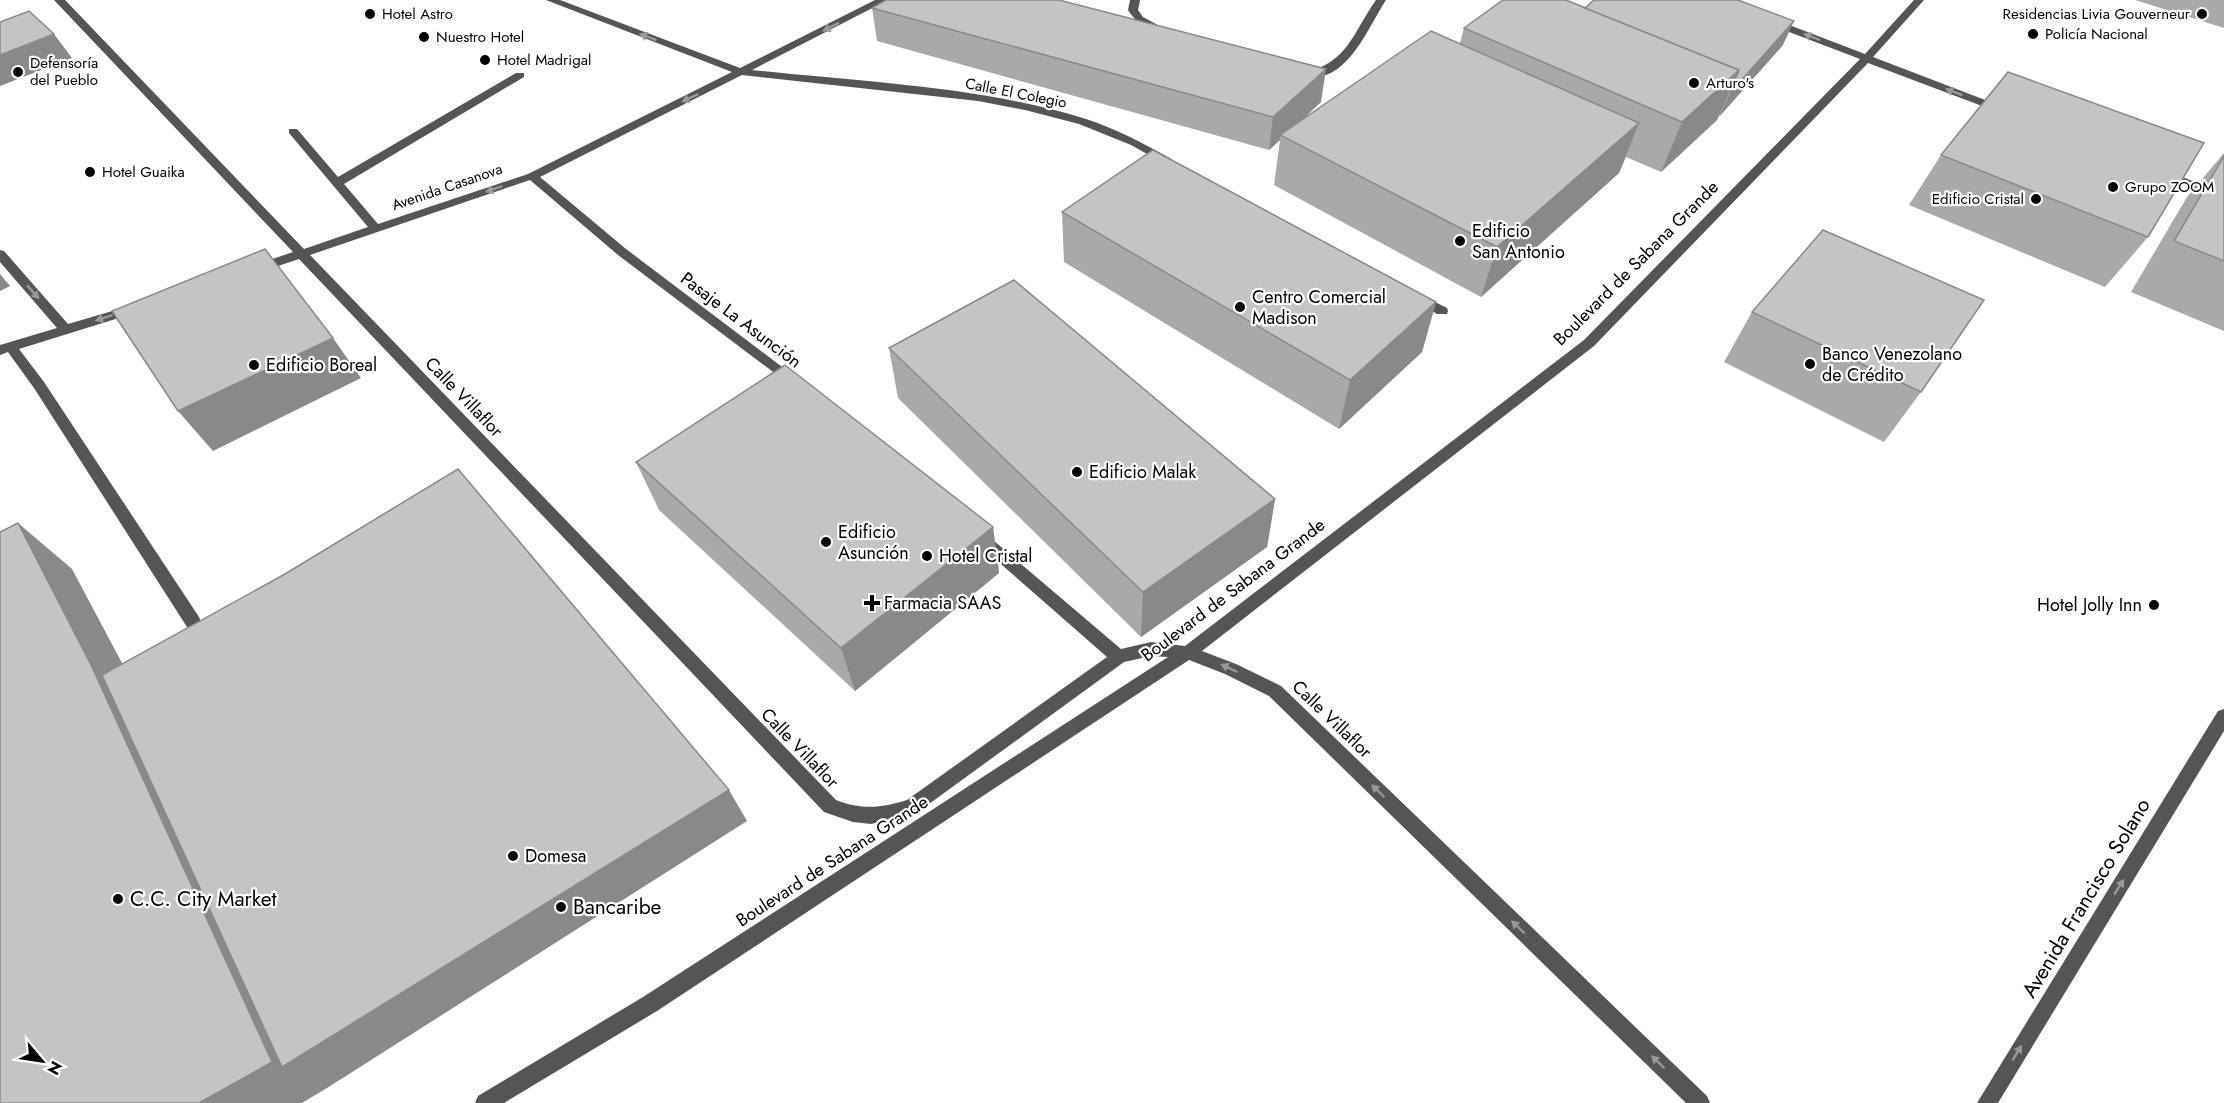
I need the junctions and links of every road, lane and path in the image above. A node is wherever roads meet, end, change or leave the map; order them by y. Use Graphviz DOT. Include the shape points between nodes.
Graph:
graph roads {
  1 [pos="58,0"];
  2 [pos="551,0"];
  3 [pos="883,0"];
  4 [pos="1136,0"];
  5 [pos="1381,0"];
  6 [pos="1919,0"];
  7 [pos="1757,17"];
  8 [pos="1168,35"];
  9 [pos="1867,58"];
  10 [pos="742,72"];
  11 [pos="520,75"];
  12 [pos="1294,75"];
  13 [pos="2012,114"];
  14 [pos="294,131"];
  15 [pos="1176,165"];
  16 [pos="2157,171"];
  17 [pos="532,176"];
  18 [pos="337,183"];
  19 [pos="2224,197"];
  20 [pos="376,229"];
  21 [pos="0,254"];
  22 [pos="300,255"];
  23 [pos="244,273"];
  24 [pos="1401,289"];
  25 [pos="144,305"];
  26 [pos="1442,311"];
  27 [pos="66,330"];
  28 [pos="5,349"];
  29 [pos="807,392"];
  30 [pos="968,527"];
  31 [pos="193,622"];
  32 [pos="1187,652"];
  33 [pos="1119,657"];
  34 [pos="2224,716"];
  35 [pos="485,1103"];
  36 [pos="1700,1103"];
  37 [pos="1987,1103"];
  1 -- 22 [label="street, Calle Villaflor"];
  10 -- 2 [label="street, Calle El Colegio, one-way"];
  3 -- 10 [label="street, Avenida Casanova, one-way"];
  4 -- 8 [label="street" via="1133,10 1139,19"];
  5 -- 12 [label="street" via="1356,43 1333,68 1311,75"];
  6 -- 9 [label="street, Boulevard de Sabana Grande"];
  9 -- 7 [label="street, one-way"];
  13 -- 9 [label="street, one-way"];
  9 -- 32 [label="street, Boulevard de Sabana Grande" via="1589,343"];
  10 -- 15 [label="street, Calle El Colegio" via="978,98 1026,107 1083,122"];
  10 -- 17 [label="street, Avenida Casanova, one-way"];
  11 -- 18 [label="street"];
  14 -- 18 [label="street"];
  16 -- 19 [label="street"];
  17 -- 20 [label="street, Avenida Casanova, one-way"];
  17 -- 29 [label="street, Pasaje La Asunción" via="622,252"];
  18 -- 20 [label="street"];
  20 -- 22 [label="street, Avenida Casanova"];
  21 -- 27 [label="street, one-way"];
  22 -- 23 [label="street, Avenida Casanova"];
  22 -- 33 [label="street, Calle Villaflor" via="830,806 854,816 881,816 912,806"];
  24 -- 26 [label="street"];
  25 -- 27 [label="street, one-way"];
  27 -- 28 [label="street"];
  28 -- 31 [label="street" via="39,385"];
  30 -- 33 [label="street"];
  32 -- 33 [label="street, Calle Villaflor" via="1150,649"];
  32 -- 35 [label="street, Boulevard de Sabana Grande" via="650,1004"];
  36 -- 32 [label="street, Calle Villaflor, one-way" via="1275,691 1224,665"];
  37 -- 34 [label="street, Avenida Francisco Solano, one-way"];
}
